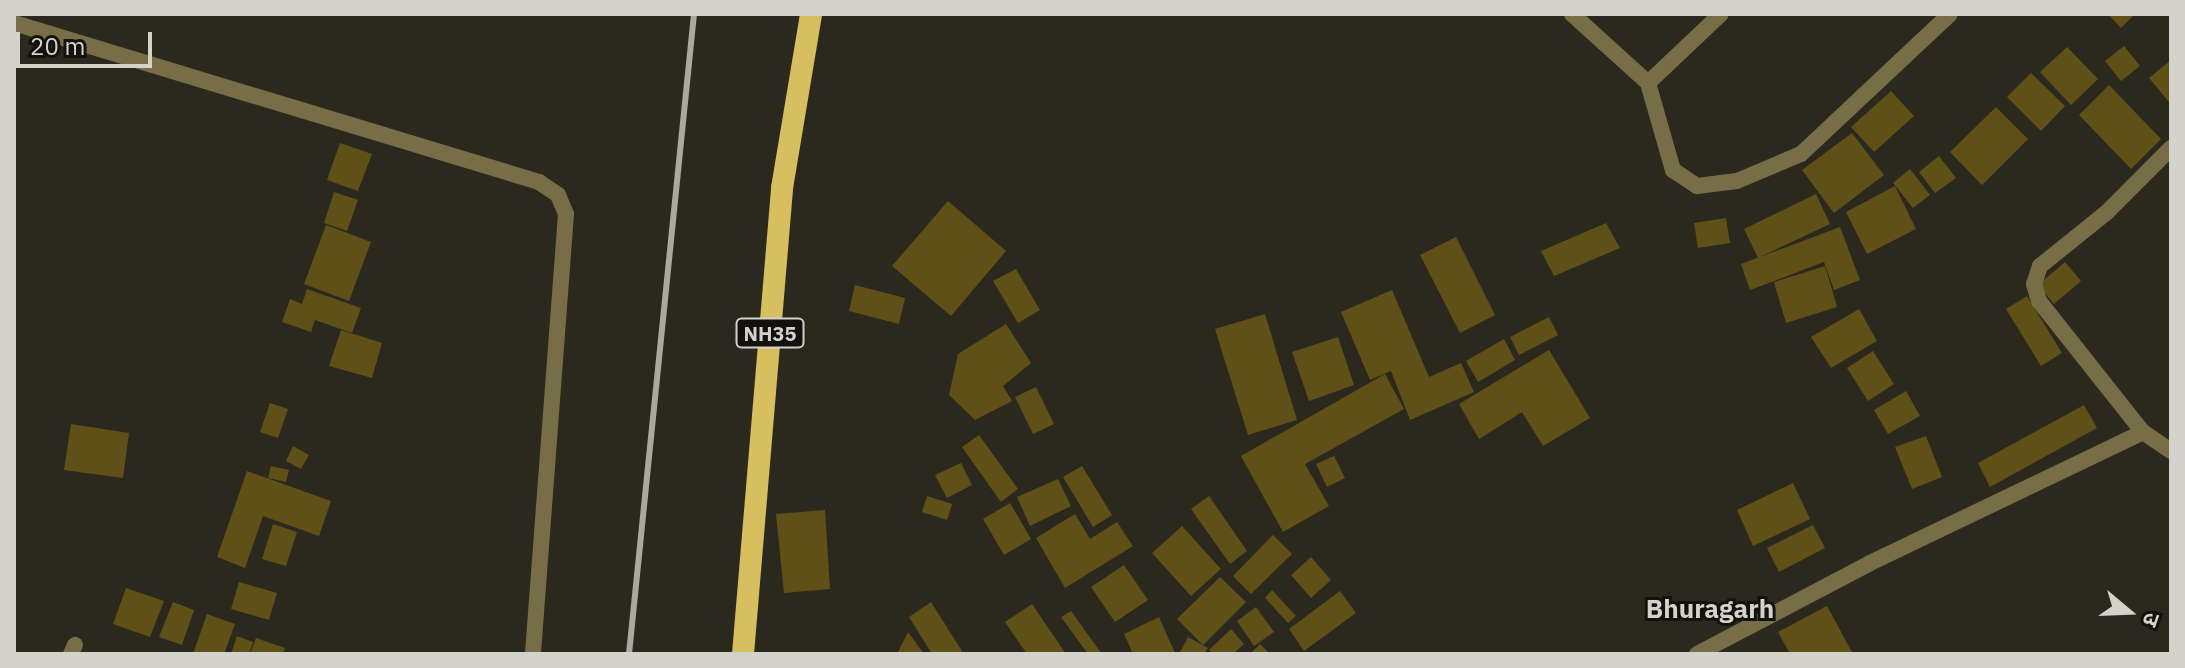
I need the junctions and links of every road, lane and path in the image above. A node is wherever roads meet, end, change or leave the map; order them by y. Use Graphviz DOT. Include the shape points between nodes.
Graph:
graph roads {
  1 [pos="811,14"];
  2 [pos="1572,14"];
  3 [pos="1721,14"];
  4 [pos="1950,14"];
  5 [pos="14,23"];
  6 [pos="1648,83"];
  7 [pos="2171,148"];
  8 [pos="2143,432"];
  9 [pos="2171,451"];
  10 [pos="533,654"];
  11 [pos="743,654"];
  12 [pos="1697,654"];
  1 -- 11 [label="highway, NH35" via="782,188"];
  2 -- 6 [label="street"];
  3 -- 6 [label="street"];
  4 -- 6 [label="street" via="1823,138 1777,166 1737,181 1697,186 1673,170"];
  5 -- 10 [label="street" via="539,182 558,195 566,214"];
  7 -- 8 [label="street" via="2106,213 2040,266 2034,284 2039,301"];
  8 -- 9 [label="street"];
  8 -- 12 [label="street" via="1870,563"];
}
